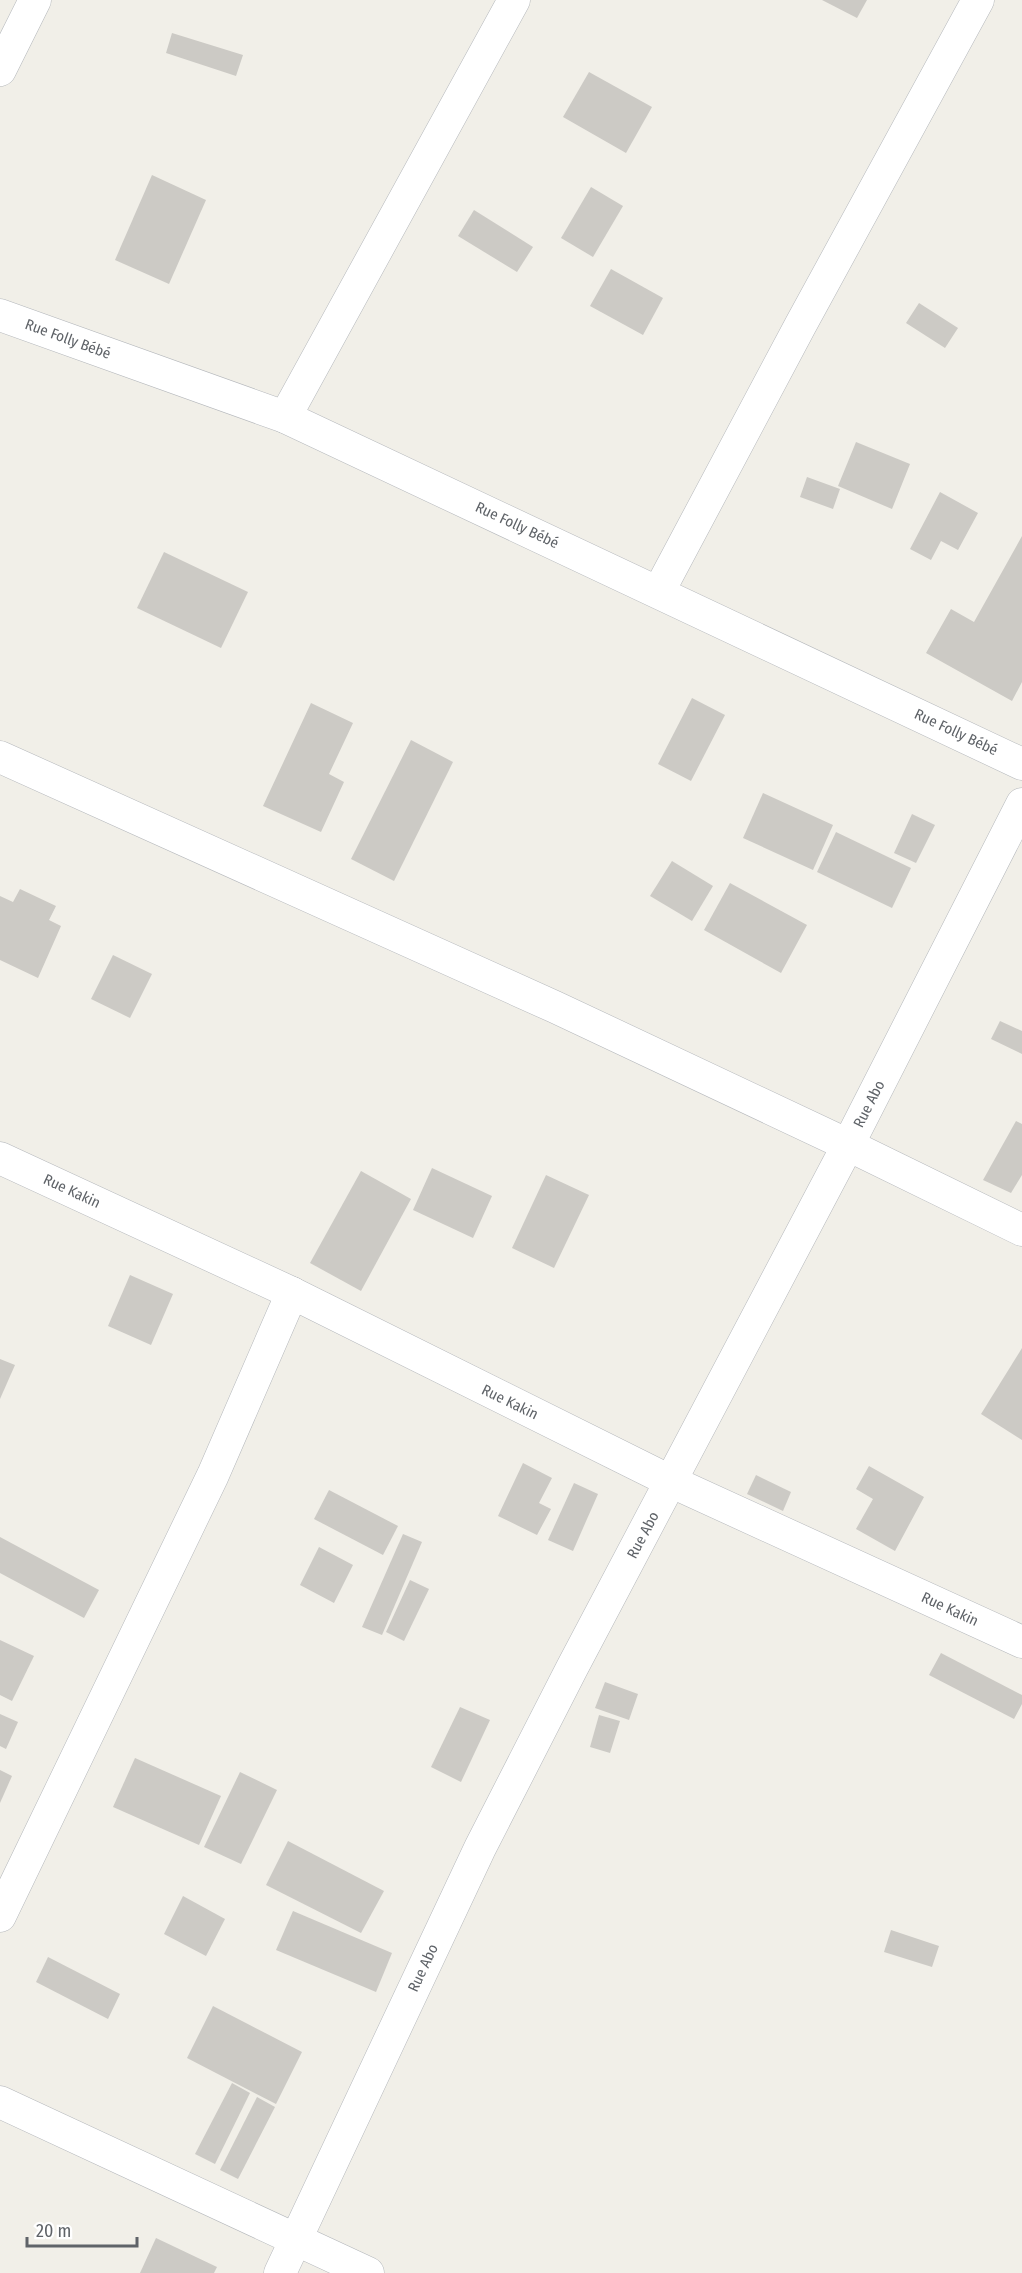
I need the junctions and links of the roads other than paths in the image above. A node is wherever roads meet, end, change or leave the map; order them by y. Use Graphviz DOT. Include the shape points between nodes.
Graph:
graph roads {
  1 [pos="35,0"];
  2 [pos="514,0"];
  3 [pos="978,0"];
  4 [pos="0,70"];
  5 [pos="0,315"];
  6 [pos="285,417"];
  7 [pos="658,591"];
  8 [pos="0,757"];
  9 [pos="1022,764"];
  10 [pos="1022,804"];
  11 [pos="848,1145"];
  12 [pos="0,1158"];
  13 [pos="1022,1230"];
  14 [pos="292,1293"];
  15 [pos="672,1482"];
  16 [pos="1022,1642"];
  17 [pos="0,1916"];
  18 [pos="0,2102"];
  19 [pos="296,2240"];
  20 [pos="280,2273"];
  21 [pos="368,2273"];
  1 -- 4 [label="street"];
  2 -- 6 [label="street"];
  3 -- 7 [label="street"];
  5 -- 6 [label="street, Rue Folly Bébé"];
  6 -- 7 [label="street, Rue Folly Bébé"];
  7 -- 9 [label="street, Rue Folly Bébé"];
  8 -- 11 [label="street" via="544,1002"];
  10 -- 11 [label="street, Rue Abo"];
  11 -- 13 [label="street"];
  11 -- 15 [label="street, Rue Abo"];
  12 -- 14 [label="street, Rue Kakin"];
  14 -- 15 [label="street, Rue Kakin"];
  14 -- 17 [label="street" via="213,1475"];
  15 -- 16 [label="street, Rue Kakin"];
  15 -- 19 [label="street, Rue Abo" via="480,1848"];
  18 -- 19 [label="street"];
  19 -- 20 [label="street, Rue Abo"];
  19 -- 21 [label="street"];
}
